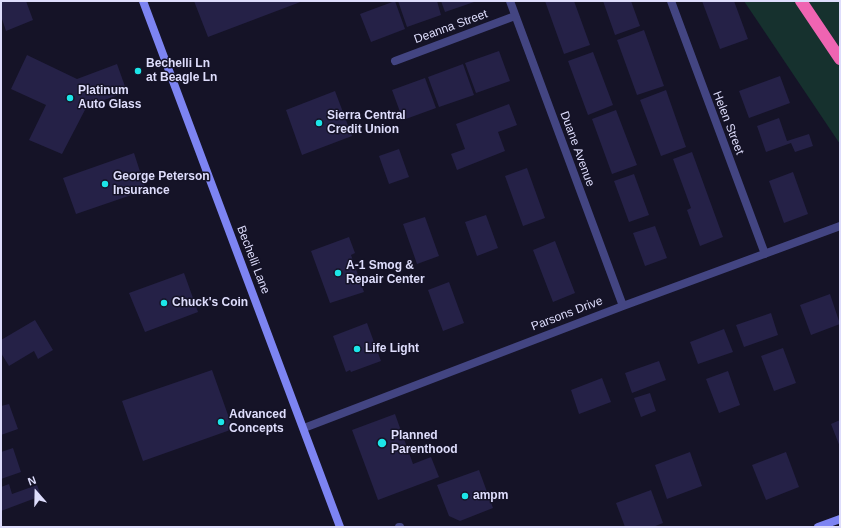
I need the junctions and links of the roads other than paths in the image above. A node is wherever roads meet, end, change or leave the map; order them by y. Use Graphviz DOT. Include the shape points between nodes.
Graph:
graph roads {
  1 [pos="143,1"];
  2 [pos="510,1"];
  3 [pos="671,1"];
  4 [pos="801,1"];
  5 [pos="515,16"];
  6 [pos="840,59"];
  7 [pos="395,61"];
  8 [pos="840,226"];
  9 [pos="765,254"];
  10 [pos="623,306"];
  11 [pos="304,428"];
  12 [pos="840,519"];
  13 [pos="340,527"];
  14 [pos="818,527"];
  1 -- 11 [label="main road, Bechelli Lane"];
  2 -- 5 [label="street, Duane Avenue"];
  3 -- 9 [label="street, Helen Street"];
  4 -- 6 [label="highway"];
  5 -- 7 [label="street, Deanna Street"];
  5 -- 10 [label="street, Duane Avenue"];
  8 -- 9 [label="street, Parsons Drive"];
  9 -- 10 [label="street, Parsons Drive"];
  10 -- 11 [label="street, Parsons Drive"];
  11 -- 13 [label="main road, Bechelli Lane"];
  12 -- 14 [label="main road"];
}
